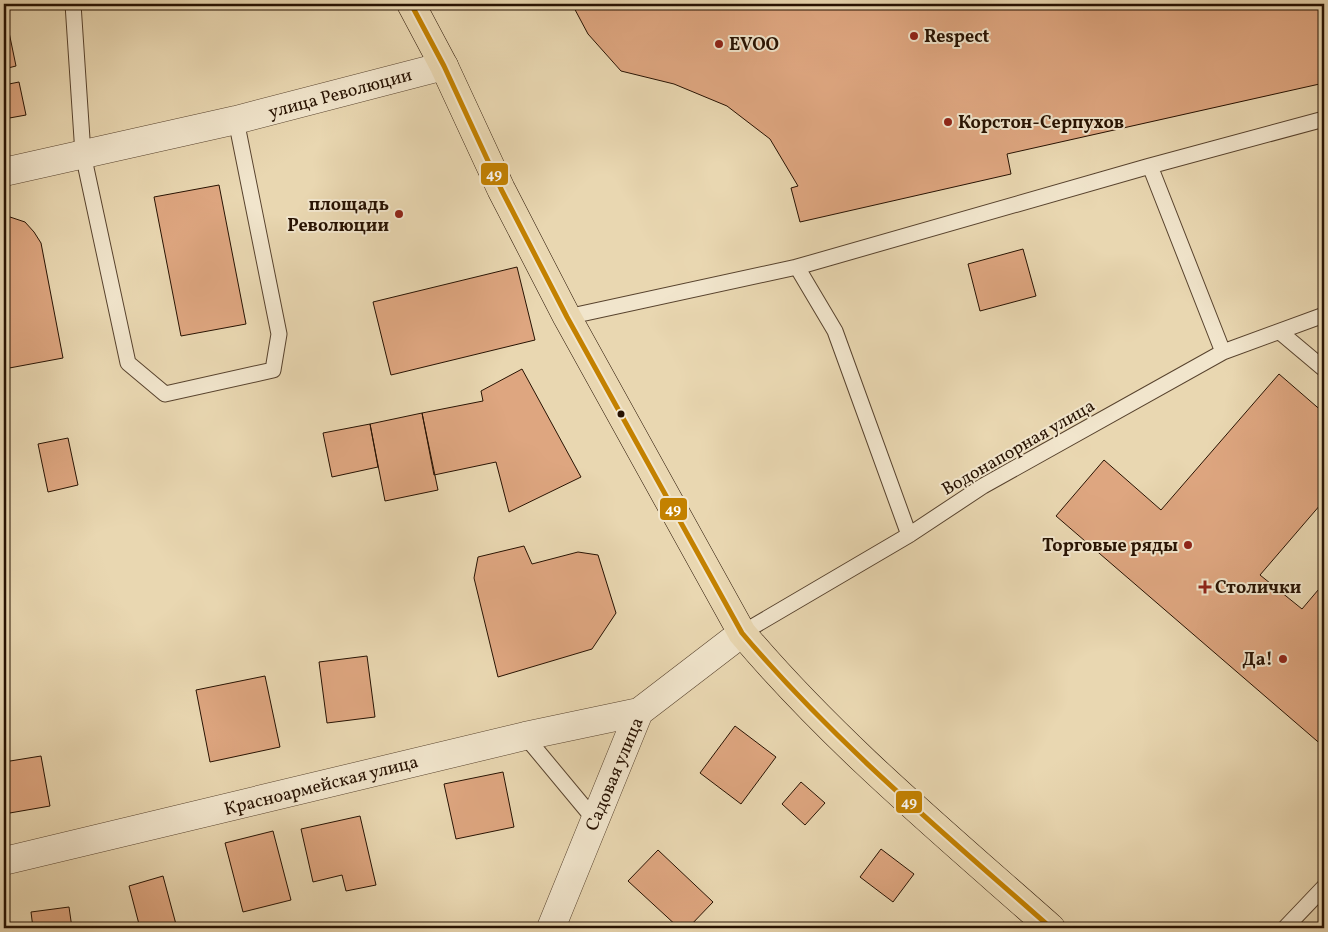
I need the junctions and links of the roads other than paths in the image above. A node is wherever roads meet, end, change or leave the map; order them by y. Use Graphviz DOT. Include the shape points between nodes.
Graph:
graph roads {
  1 [pos="73,4"];
  2 [pos="411,4"];
  3 [pos="444,66"];
  4 [pos="1324,119"];
  5 [pos="236,120"];
  6 [pos="83,154"];
  7 [pos="1150,166"];
  8 [pos="4,172"];
  9 [pos="797,267"];
  10 [pos="1324,315"];
  11 [pos="567,317"];
  12 [pos="1280,332"];
  13 [pos="1223,352"];
  14 [pos="1324,369"];
  15 [pos="909,535"];
  16 [pos="742,633"];
  17 [pos="639,712"];
  18 [pos="525,736"];
  19 [pos="594,819"];
  20 [pos="4,861"];
  21 [pos="1324,886"];
  22 [pos="551,928"];
  23 [pos="1051,928"];
  24 [pos="1285,928"];
  1 -- 6 [label="lane"];
  2 -- 3 [label="main road"];
  3 -- 5 [label="street, улица Революции"];
  3 -- 11 [label="main road" via="501,189"];
  4 -- 7 [label="lane"];
  5 -- 6 [label="street"];
  5 -- 6 [label="lane" via="279,334 273,370 165,394 128,364"];
  6 -- 8 [label="street"];
  7 -- 9 [label="lane"];
  7 -- 13 [label="lane"];
  9 -- 11 [label="lane"];
  9 -- 15 [label="lane" via="835,331"];
  10 -- 12 [label="lane, Водонапорная улица"];
  11 -- 16 [label="main road"];
  12 -- 13 [label="lane, Водонапорная улица"];
  12 -- 14 [label="lane"];
  13 -- 15 [label="lane, Водонапорная улица" via="983,486"];
  15 -- 16 [label="lane, Водонапорная улица"];
  16 -- 17 [label="street, Садовая улица"];
  16 -- 23 [label="main road" via="769,665 884,779"];
  17 -- 18 [label="street, Красноармейская улица"];
  17 -- 19 [label="street, Садовая улица"];
  18 -- 19 [label="lane"];
  18 -- 20 [label="street, Красноармейская улица"];
  19 -- 22 [label="street, Садовая улица"];
  21 -- 24 [label="lane"];
}
